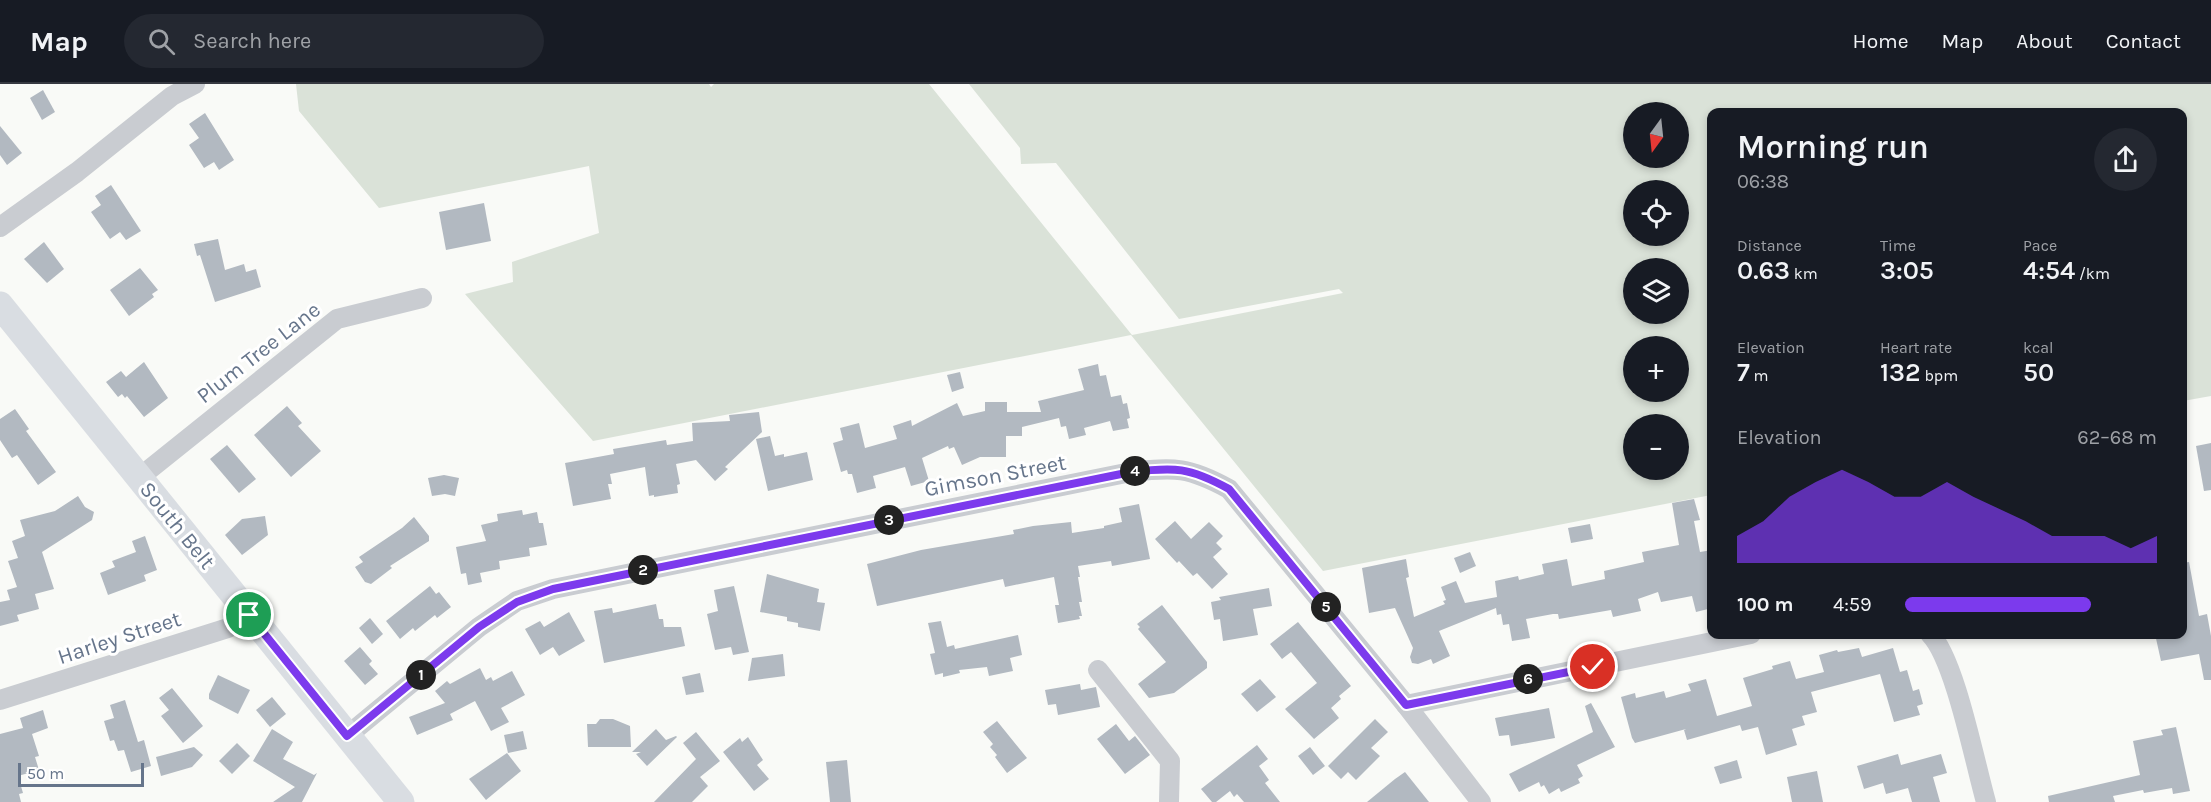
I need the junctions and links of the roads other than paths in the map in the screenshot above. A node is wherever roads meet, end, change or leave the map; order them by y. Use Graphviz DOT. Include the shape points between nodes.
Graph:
graph roads {
  1 [pos="195,84"];
  2 [pos="0,227"];
  3 [pos="422,298"];
  4 [pos="0,305"];
  5 [pos="140,477"];
  6 [pos="249,615"];
  7 [pos="1728,639"];
  8 [pos="1934,639"];
  9 [pos="1098,670"];
  10 [pos="0,700"];
  11 [pos="1406,705"];
  12 [pos="347,736"];
  13 [pos="401,802"];
  14 [pos="1169,802"];
  15 [pos="1481,802"];
  16 [pos="1986,802"];
  1 -- 2 [label="street" via="172,96"];
  3 -- 5 [label="street, Plum Tree Lane" via="337,320"];
  4 -- 5 [label="street, South Belt"];
  5 -- 6 [label="street, South Belt"];
  6 -- 10 [label="street, Harley Street" via="228,628"];
  6 -- 12 [label="street, South Belt"];
  7 -- 11 [label="street"];
  8 -- 16 [label="street" via="1950,670"];
  9 -- 14 [label="street" via="1170,761"];
  11 -- 12 [label="street, Gimson Street" via="1229,489 1201,474 1166,468 553,589 517,602 479,627"];
  11 -- 15 [label="street, Gimson Street"];
  12 -- 13 [label="street, South Belt"];
}
